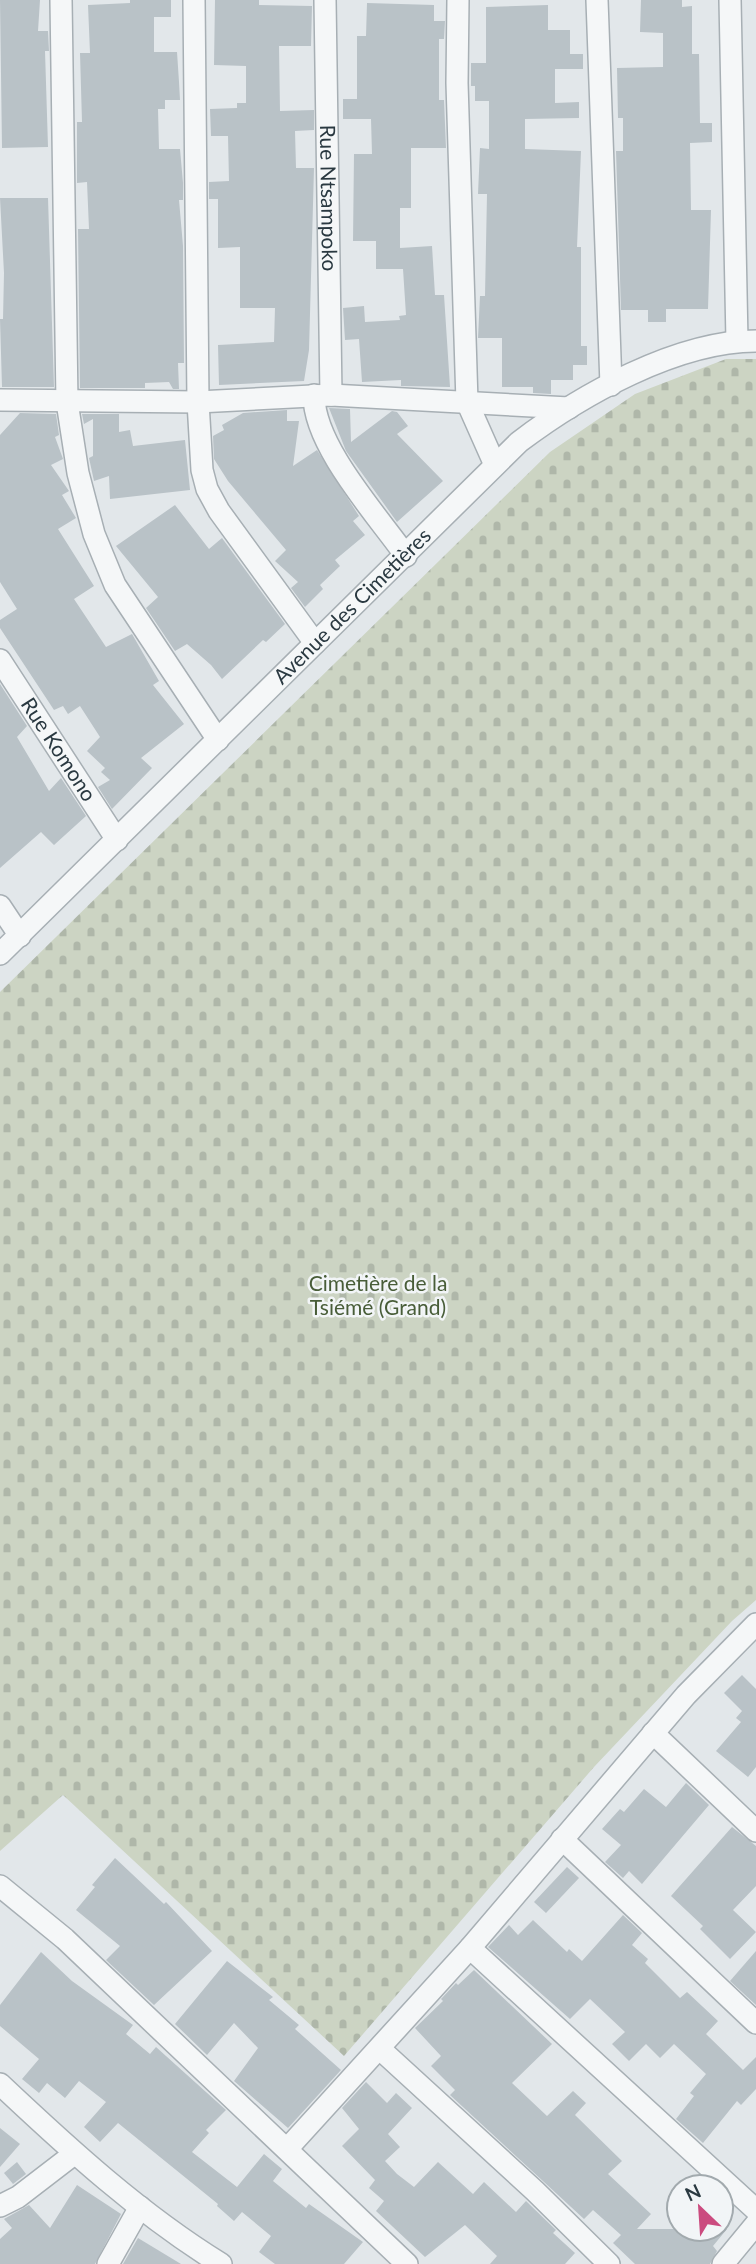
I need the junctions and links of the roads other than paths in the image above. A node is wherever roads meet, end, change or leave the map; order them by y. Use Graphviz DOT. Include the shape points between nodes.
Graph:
graph roads {
  1 [pos="61,0"];
  2 [pos="194,0"];
  3 [pos="325,0"];
  4 [pos="458,0"];
  5 [pos="597,0"];
  6 [pos="730,0"];
  7 [pos="746,341"];
  8 [pos="611,385"];
  9 [pos="322,395"];
  10 [pos="0,400"];
  11 [pos="467,401"];
  12 [pos="67,402"];
  13 [pos="198,402"];
  14 [pos="569,408"];
  15 [pos="495,465"];
  16 [pos="406,556"];
  17 [pos="315,643"];
  18 [pos="0,660"];
  19 [pos="218,740"];
  20 [pos="117,840"];
  21 [pos="0,906"];
  22 [pos="20,936"];
  23 [pos="0,954"];
  24 [pos="752,1635"];
  25 [pos="653,1733"];
  26 [pos="756,1831"];
  27 [pos="562,1839"];
  28 [pos="0,1886"];
  29 [pos="470,1948"];
  30 [pos="756,2023"];
  31 [pos="380,2049"];
  32 [pos="0,2084"];
  33 [pos="287,2149"];
  34 [pos="74,2154"];
  35 [pos="0,2206"];
  36 [pos="140,2207"];
  37 [pos="756,2210"];
  38 [pos="756,2224"];
  39 [pos="108,2264"];
  40 [pos="221,2264"];
  41 [pos="407,2264"];
  42 [pos="609,2264"];
  43 [pos="723,2264"];
  1 -- 12 [label="street"];
  2 -- 13 [label="street"];
  3 -- 9 [label="street, Rue Ntsampoko"];
  4 -- 11 [label="street"];
  5 -- 8 [label="street"];
  6 -- 7 [label="street"];
  7 -- 8 [label="street, Avenue des Cimetières" via="666,360"];
  8 -- 14 [label="street, Avenue des Cimetières"];
  9 -- 11 [label="street"];
  9 -- 13 [label="street"];
  9 -- 16 [label="street, Rue Ntsampoko" via="314,414 328,446"];
  10 -- 12 [label="street"];
  11 -- 14 [label="street"];
  11 -- 15 [label="street"];
  12 -- 13 [label="street"];
  12 -- 19 [label="street" via="78,473 115,585"];
  13 -- 17 [label="street" via="207,489"];
  14 -- 15 [label="street, Avenue des Cimetières" via="519,442"];
  15 -- 16 [label="street, Avenue des Cimetières"];
  16 -- 17 [label="street, Avenue des Cimetières"];
  17 -- 19 [label="street, Avenue des Cimetières"];
  18 -- 20 [label="street, Rue Komono"];
  19 -- 20 [label="street, Avenue des Cimetières"];
  20 -- 22 [label="street, Avenue des Cimetières"];
  21 -- 22 [label="street"];
  22 -- 23 [label="street, Avenue des Cimetières"];
  24 -- 25 [label="street"];
  25 -- 26 [label="street"];
  25 -- 27 [label="street"];
  27 -- 29 [label="street"];
  27 -- 30 [label="street"];
  28 -- 33 [label="street" via="65,1939"];
  29 -- 31 [label="street"];
  29 -- 37 [label="street"];
  31 -- 33 [label="street"];
  31 -- 42 [label="street"];
  32 -- 34 [label="street"];
  33 -- 41 [label="street"];
  34 -- 35 [label="street"];
  34 -- 36 [label="street"];
  36 -- 39 [label="street"];
  36 -- 40 [label="street"];
  38 -- 43 [label="street"];
}
